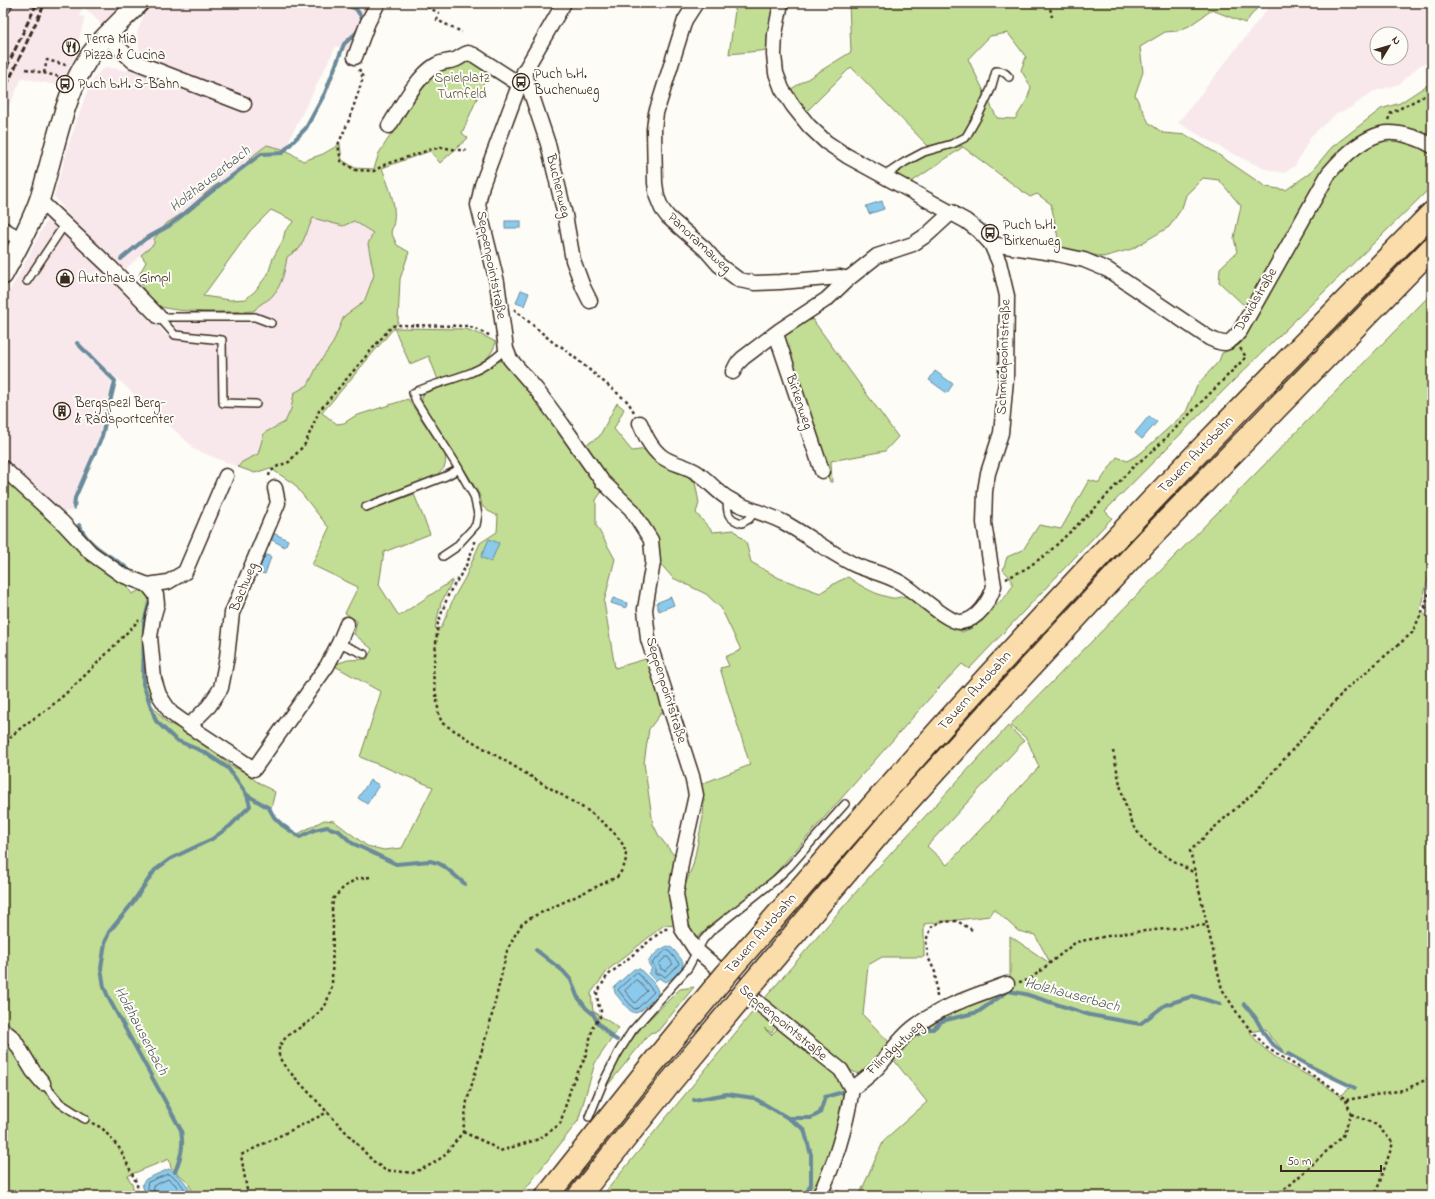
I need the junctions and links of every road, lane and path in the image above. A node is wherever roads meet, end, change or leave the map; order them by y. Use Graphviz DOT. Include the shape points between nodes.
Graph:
graph roads {
  1 [pos="5,3"];
  2 [pos="139,3"];
  3 [pos="378,3"];
  4 [pos="423,3"];
  5 [pos="564,3"];
  6 [pos="696,3"];
  7 [pos="782,3"];
  8 [pos="1049,3"];
  9 [pos="3,7"];
  10 [pos="1052,17"];
  11 [pos="462,32"];
  12 [pos="106,36"];
  13 [pos="355,58"];
  14 [pos="56,62"];
  15 [pos="26,69"];
  16 [pos="44,73"];
  17 [pos="1009,77"];
  18 [pos="62,78"];
  19 [pos="522,78"];
  20 [pos="1432,92"];
  21 [pos="244,104"];
  22 [pos="390,126"];
  23 [pos="1382,134"];
  24 [pos="1432,146"];
  25 [pos="468,150"];
  26 [pos="884,176"];
  27 [pos="39,200"];
  28 [pos="952,212"];
  29 [pos="1432,213"];
  30 [pos="65,224"];
  31 [pos="3,229"];
  32 [pos="22,240"];
  33 [pos="991,244"];
  34 [pos="1432,248"];
  35 [pos="3,275"];
  36 [pos="848,279"];
  37 [pos="27,281"];
  38 [pos="590,301"];
  39 [pos="500,302"];
  40 [pos="160,317"];
  41 [pos="271,323"];
  42 [pos="776,334"];
  43 [pos="505,345"];
  44 [pos="1246,357"];
  45 [pos="733,372"];
  46 [pos="256,404"];
  47 [pos="640,423"];
  48 [pos="3,468"];
  49 [pos="459,469"];
  50 [pos="822,471"];
  51 [pos="226,476"];
  52 [pos="275,488"];
  53 [pos="366,507"];
  54 [pos="476,525"];
  55 [pos="443,556"];
  56 [pos="1432,582"];
  57 [pos="148,585"];
  58 [pos="994,586"];
  59 [pos="1425,606"];
  60 [pos="1432,613"];
  61 [pos="141,614"];
  62 [pos="347,624"];
  63 [pos="339,643"];
  64 [pos="364,654"];
  65 [pos="189,726"];
  66 [pos="3,748"];
  67 [pos="1112,751"];
  68 [pos="845,804"];
  69 [pos="1196,874"];
  70 [pos="370,877"];
  71 [pos="1208,925"];
  72 [pos="682,929"];
  73 [pos="974,931"];
  74 [pos="697,950"];
  75 [pos="1007,984"];
  76 [pos="938,1011"];
  77 [pos="3,1030"];
  78 [pos="1432,1077"];
  79 [pos="43,1083"];
  80 [pos="852,1089"];
  81 [pos="1346,1100"];
  82 [pos="328,1112"];
  83 [pos="1351,1114"];
  84 [pos="589,1117"];
  85 [pos="85,1119"];
  86 [pos="463,1132"];
  87 [pos="138,1196"];
  88 [pos="248,1196"];
  89 [pos="547,1196"];
  90 [pos="579,1196"];
  91 [pos="819,1196"];
  92 [pos="1275,1196"];
  93 [pos="1375,1196"];
  1 -- 9 [label="street"];
  2 -- 12 [label="main road"];
  3 -- 13 [label="street"];
  4 -- 11 [label="path" via="439,13 437,20"];
  5 -- 19 [label="street, Seppenpointstraße"];
  6 -- 36 [label="street, Panoramaweg" via="685,20 656,113 655,182 662,209 705,248 719,265 739,280 756,283 840,277"];
  7 -- 26 [label="street, Schmiedpointstraße" via="775,34 774,55 776,73 782,89 809,126 826,142"];
  8 -- 10 [label="path"];
  12 -- 21 [label="street" via="133,60"];
  12 -- 27 [label="main road" via="93,51 74,85"];
  13 -- 25 [label="path" via="363,78 338,145 341,161 354,170 374,171 386,164 441,147"];
  14 -- 16 [label="path" via="47,60"];
  15 -- 16 [label="path"];
  16 -- 18 [label="path"];
  17 -- 26 [label="lane" via="1006,73 996,71 991,89 966,137 924,152"];
  19 -- 22 [label="street" via="474,54 468,53 438,63 407,97"];
  19 -- 38 [label="street, Buchenweg" via="548,144 573,260"];
  19 -- 39 [label="street, Seppenpointstraße" via="482,185 478,205"];
  20 -- 23 [label="path" via="1391,113"];
  23 -- 24 [label="street, Davidstraße" via="1407,135"];
  23 -- 33 [label="street, Davidstraße" via="1359,144 1329,173 1240,331 1234,339 1221,344 1108,270 1084,260"];
  26 -- 28 [label="street, Schmiedpointstraße"];
  27 -- 30 [label="street"];
  27 -- 32 [label="main road"];
  28 -- 33 [label="street, Schmiedpointstraße" via="971,224"];
  28 -- 36 [label="street" via="913,244 877,256"];
  29 -- 89 [label="highway, Tauern Autobahn, bridge" via="1214,436 992,671 732,967"];
  30 -- 37 [label="lane"];
  30 -- 40 [label="street"];
  31 -- 32 [label="street"];
  32 -- 35 [label="main road"];
  33 -- 58 [label="street, Schmiedpointstraße" via="999,262 1007,296 1004,413 985,490 984,523"];
  34 -- 90 [label="highway, Tauern Autobahn, bridge" via="1147,541 896,814 668,1085"];
  36 -- 42 [label="street" via="827,299"];
  39 -- 43 [label="street, Seppenpointstraße"];
  39 -- 47 [label="path" via="507,302 628,402"];
  40 -- 41 [label="lane" via="255,317"];
  40 -- 46 [label="lane" via="175,335 222,340 223,403"];
  42 -- 45 [label="street" via="743,358"];
  42 -- 50 [label="street, Birkenweg"];
  43 -- 49 [label="lane" via="495,358 473,372 429,385 413,393"];
  43 -- 52 [label="path" via="489,334 468,326 392,326 319,411 305,444 288,462 270,472 269,477"];
  43 -- 72 [label="street, Seppenpointstraße" via="510,359 536,389 602,481 631,509 650,540 653,562 645,609 648,639 696,795 676,894"];
  44 -- 58 [label="path" via="1048,553"];
  47 -- 58 [label="street" via="650,443 661,456 695,471 727,498 784,522 830,552 854,564 900,582 947,617 960,622 971,619 986,605"];
  48 -- 57 [label="street" via="63,523 91,553 122,575"];
  49 -- 53 [label="lane"];
  49 -- 54 [label="lane" via="474,496 478,514"];
  51 -- 57 [label="street" via="185,572 168,582"];
  52 -- 65 [label="street, Bachweg" via="278,503 232,613 221,688 209,706"];
  54 -- 55 [label="lane" via="455,548"];
  54 -- 86 [label="path" via="474,546 449,593 438,623 433,674 442,723 590,812 622,844 626,862 616,877 532,917 522,924 515,935 507,951 490,1023 467,1101"];
  56 -- 59 [label="path"];
  57 -- 65 [label="street" via="156,595 157,604 150,638 154,679 159,695 171,713"];
  59 -- 60 [label="path"];
  59 -- 69 [label="path" via="1412,633 1345,690 1257,790 1190,851"];
  61 -- 66 [label="path" via="139,620 84,677 55,704 31,719 8,739"];
  62 -- 63 [label="street"];
  63 -- 64 [label="lane"];
  63 -- 65 [label="street" via="327,666 254,769"];
  67 -- 69 [label="path" via="1128,814 1144,840"];
  68 -- 74 [label="lane" via="790,866 711,931"];
  69 -- 71 [label="path"];
  70 -- 82 [label="path" via="356,879 344,887 334,899 332,986 326,1004 313,1019 287,1036 280,1046 279,1057 286,1068"];
  71 -- 75 [label="path" via="1124,933 1076,942 1029,980"];
  71 -- 81 [label="path" via="1222,989 1241,1019 1267,1048 1330,1086"];
  72 -- 74 [label="street, Seppenpointstraße"];
  72 -- 86 [label="path" via="664,929 607,976 597,993 600,1017 593,1027 585,1058 572,1084 560,1124 539,1139 500,1152"];
  73 -- 76 [label="path" via="957,920 940,922 932,927 926,940 928,957 935,972"];
  74 -- 80 [label="street, Seppenpointstraße" via="841,1070"];
  74 -- 84 [label="lane" via="688,968 632,1031 618,1053"];
  75 -- 76 [label="street, Filindgutweg"];
  76 -- 80 [label="street, Filindgutweg" via="912,1029 877,1068"];
  77 -- 79 [label="street" via="13,1038"];
  78 -- 81 [label="path" via="1404,1090"];
  79 -- 85 [label="lane" via="60,1103"];
  80 -- 91 [label="street" via="839,1147"];
  81 -- 83 [label="path"];
  82 -- 86 [label="path" via="373,1161 385,1170 413,1173 432,1164 444,1156"];
  82 -- 88 [label="path" via="241,1155"];
  83 -- 92 [label="path" via="1343,1136"];
  83 -- 93 [label="path" via="1377,1124 1393,1143"];
  85 -- 87 [label="path" via="102,1128 120,1149 137,1184"];
}
